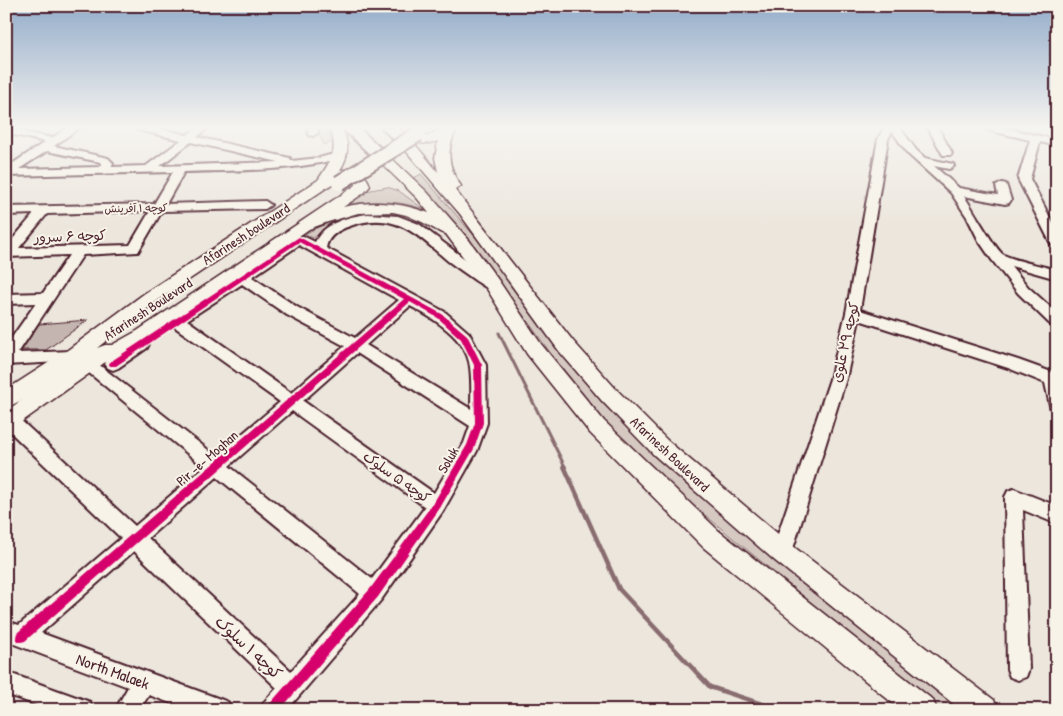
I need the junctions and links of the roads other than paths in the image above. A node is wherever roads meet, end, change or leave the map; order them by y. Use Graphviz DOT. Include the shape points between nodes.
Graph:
graph roads {
  1 [pos="23,161"];
  2 [pos="106,161"];
  3 [pos="160,161"];
  4 [pos="302,161"];
  5 [pos="338,161"];
  6 [pos="378,161"];
  7 [pos="387,161"];
  8 [pos="434,161"];
  9 [pos="442,161"];
  10 [pos="879,161"];
  11 [pos="924,161"];
  12 [pos="926,161"];
  13 [pos="1029,161"];
  14 [pos="295,162"];
  15 [pos="268,166"];
  16 [pos="949,166"];
  17 [pos="180,169"];
  18 [pos="149,170"];
  19 [pos="103,171"];
  20 [pos="6,173"];
  21 [pos="321,185"];
  22 [pos="343,185"];
  23 [pos="1002,186"];
  24 [pos="955,190"];
  25 [pos="301,198"];
  26 [pos="265,206"];
  27 [pos="157,208"];
  28 [pos="44,210"];
  29 [pos="6,211"];
  30 [pos="304,226"];
  31 [pos="463,244"];
  32 [pos="1057,244"];
  33 [pos="319,249"];
  34 [pos="79,251"];
  35 [pos="7,253"];
  36 [pos="498,256"];
  37 [pos="997,257"];
  38 [pos="1057,275"];
  39 [pos="242,277"];
  40 [pos="493,285"];
  41 [pos="47,298"];
  42 [pos="409,299"];
  43 [pos="6,300"];
  44 [pos="853,313"];
  45 [pos="177,321"];
  46 [pos="1057,322"];
  47 [pos="355,345"];
  48 [pos="72,357"];
  49 [pos="6,358"];
  50 [pos="92,361"];
  51 [pos="113,364"];
  52 [pos="1055,380"];
  53 [pos="6,400"];
  54 [pos="290,402"];
  55 [pos="1057,405"];
  56 [pos="8,421"];
  57 [pos="479,423"];
  58 [pos="218,466"];
  59 [pos="437,505"];
  60 [pos="1057,515"];
  61 [pos="134,538"];
  62 [pos="782,552"];
  63 [pos="374,593"];
  64 [pos="13,634"];
  65 [pos="1018,669"];
  66 [pos="144,682"];
  67 [pos="6,683"];
  68 [pos="292,687"];
  69 [pos="82,710"];
  70 [pos="126,710"];
  71 [pos="220,710"];
  72 [pos="272,710"];
  73 [pos="923,710"];
  74 [pos="984,710"];
  1 -- 20 [label="street"];
  2 -- 19 [label="street"];
  3 -- 18 [label="street"];
  4 -- 14 [label="street"];
  5 -- 21 [label="main road"];
  6 -- 22 [label="main road"];
  7 -- 31 [label="main road" via="422,195"];
  8 -- 36 [label="main road, Afarinesh Boulevard"];
  9 -- 36 [label="main road" via="453,184 488,230"];
  10 -- 44 [label="street, کوچه ۲۹ علوی"];
  11 -- 24 [label="street"];
  12 -- 16 [label="street"];
  13 -- 32 [label="street" via="1024,179"];
  14 -- 15 [label="street"];
  15 -- 17 [label="street"];
  15 -- 25 [label="street" via="314,166 320,170 321,177"];
  17 -- 18 [label="street"];
  17 -- 27 [label="street"];
  18 -- 19 [label="street"];
  19 -- 20 [label="street"];
  21 -- 25 [label="main road, Afarinesh boulevard"];
  21 -- 30 [label="main road, Afarinesh boulevard" via="344,172 358,176 362,181 359,190"];
  22 -- 48 [label="main road, Afarinesh Boulevard"];
  22 -- 50 [label="main road, Afarinesh Boulevard"];
  23 -- 24 [label="street" via="1005,200"];
  24 -- 37 [label="street"];
  25 -- 48 [label="main road, Afarinesh boulevard" via="157,293"];
  26 -- 27 [label="street, کوچه ۱ آفرینش"];
  27 -- 28 [label="street, کوچه ۱ آفرینش"];
  27 -- 34 [label="street, کوچه ۶ سرور" via="134,249"];
  28 -- 29 [label="street, کوچه ۱ آفرینش"];
  28 -- 35 [label="street"];
  30 -- 31 [label="main road" via="348,210 373,206 401,208 434,221"];
  30 -- 50 [label="main road, Afarinesh Boulevard" via="167,320 118,350"];
  31 -- 40 [label="main road"];
  33 -- 39 [label="street, Soluk" via="299,239"];
  33 -- 40 [label="street" via="320,240 326,233 345,223 380,218 403,221 425,233 456,260"];
  33 -- 42 [label="street, Soluk"];
  34 -- 35 [label="street, کوچه ۶ سرور"];
  34 -- 41 [label="street"];
  36 -- 62 [label="main road, Afarinesh Boulevard" via="566,346 609,395 661,448"];
  37 -- 38 [label="street"];
  37 -- 46 [label="street" via="1023,290"];
  39 -- 45 [label="street"];
  39 -- 47 [label="street" via="292,311"];
  40 -- 73 [label="main road" via="534,349 597,427 711,539"];
  41 -- 43 [label="street"];
  41 -- 49 [label="street"];
  42 -- 47 [label="street, Pir -e- Moghan"];
  42 -- 57 [label="street, Soluk" via="440,316 464,337 478,365"];
  44 -- 52 [label="street"];
  44 -- 62 [label="street, کوچه ۲۹ علوی" via="838,379"];
  45 -- 51 [label="street"];
  45 -- 54 [label="street, کوچه ۵ سلوک"];
  47 -- 54 [label="street, Pir -e- Moghan"];
  47 -- 57 [label="street"];
  48 -- 49 [label="street"];
  48 -- 53 [label="main road, Afarinesh Boulevard"];
  50 -- 56 [label="main road, Afarinesh Boulevard"];
  50 -- 58 [label="street"];
  52 -- 55 [label="street"];
  54 -- 58 [label="street, Pir -e- Moghan"];
  54 -- 59 [label="street, کوچه ۵ سلوک"];
  56 -- 61 [label="street, کوچه ۱ سلوک"];
  57 -- 59 [label="street, Soluk" via="471,446"];
  58 -- 61 [label="street, Pir -e- Moghan"];
  58 -- 63 [label="street"];
  59 -- 63 [label="street, Soluk"];
  60 -- 65 [label="street" via="1014,497"];
  61 -- 64 [label="street, Pir -e- Moghan"];
  61 -- 68 [label="street, کوچه ۱ سلوک"];
  62 -- 74 [label="main road, Afarinesh Boulevard"];
  63 -- 68 [label="street, Soluk"];
  64 -- 66 [label="street, North Malaek"];
  66 -- 70 [label="street"];
  66 -- 71 [label="street, North Malaek"];
  67 -- 69 [label="street"];
  68 -- 72 [label="street, Soluk"];
}
